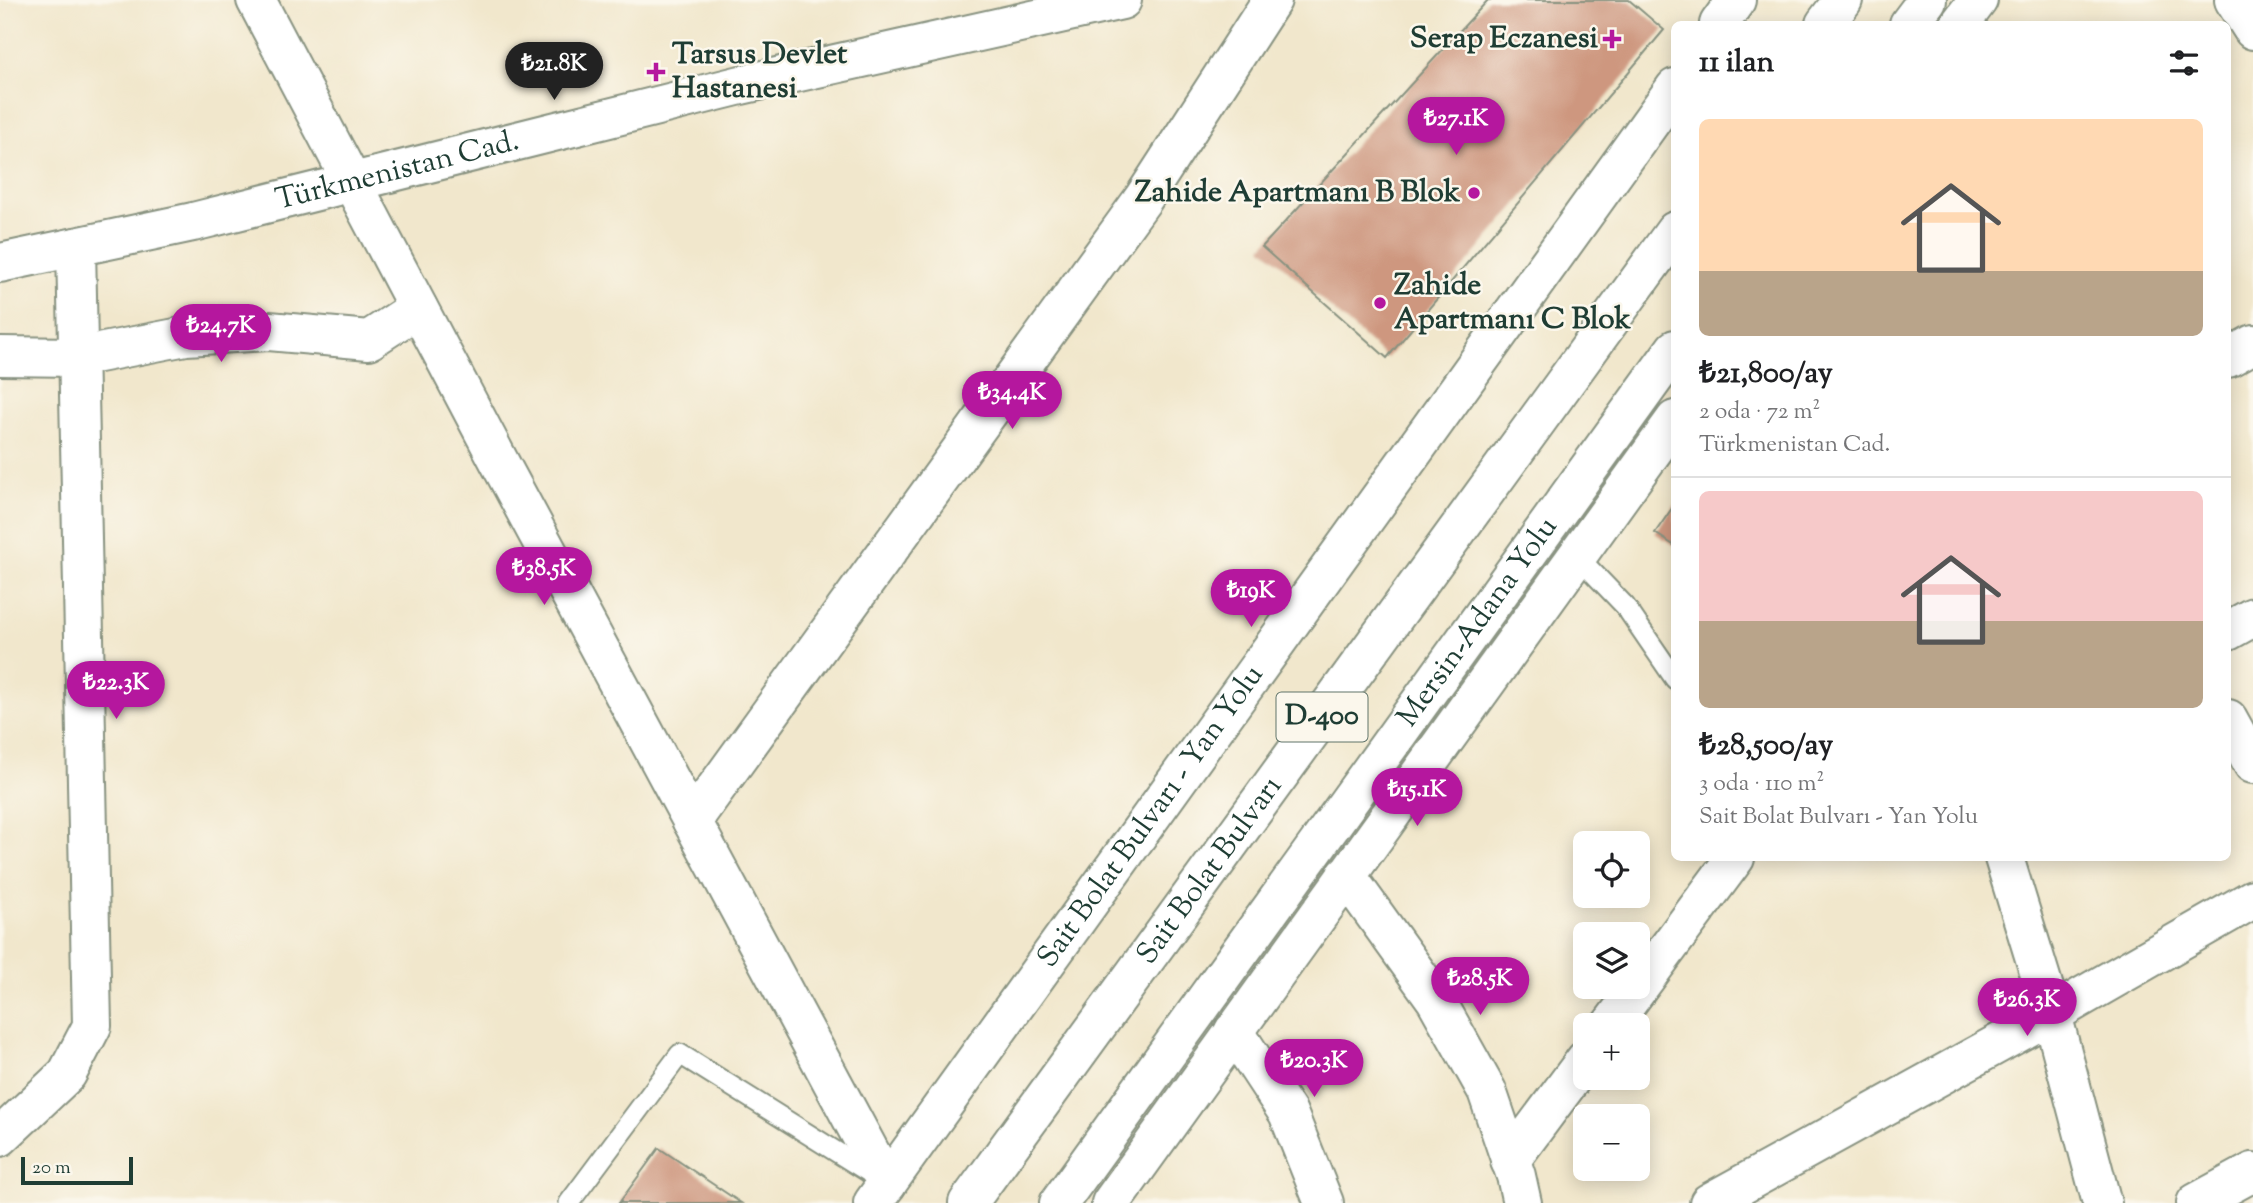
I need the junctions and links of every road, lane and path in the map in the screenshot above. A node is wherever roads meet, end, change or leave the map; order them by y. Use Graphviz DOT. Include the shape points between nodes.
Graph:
graph roads {
  1 [pos="256,0"];
  2 [pos="1122,0"];
  3 [pos="1272,0"];
  4 [pos="1736,0"];
  5 [pos="1843,0"];
  6 [pos="1927,0"];
  7 [pos="1978,0"];
  8 [pos="2234,0"];
  9 [pos="1721,21"];
  10 [pos="1827,21"];
  11 [pos="1911,21"];
  12 [pos="1962,21"];
  13 [pos="2253,30"];
  14 [pos="1671,94"];
  15 [pos="352,182"];
  16 [pos="1671,236"];
  17 [pos="76,247"];
  18 [pos="0,263"];
  19 [pos="418,308"];
  20 [pos="2253,344"];
  21 [pos="1671,355"];
  22 [pos="0,356"];
  23 [pos="78,356"];
  24 [pos="2231,356"];
  25 [pos="1671,426"];
  26 [pos="1577,556"];
  27 [pos="2253,617"];
  28 [pos="2231,629"];
  29 [pos="1671,673"];
  30 [pos="2231,724"];
  31 [pos="2253,764"];
  32 [pos="692,821"];
  33 [pos="1733,861"];
  34 [pos="2005,861"];
  35 [pos="1346,875"];
  36 [pos="2253,899"];
  37 [pos="1621,1013"];
  38 [pos="2052,1014"];
  39 [pos="1234,1031"];
  40 [pos="1573,1076"];
  41 [pos="0,1137"];
  42 [pos="1510,1161"];
  43 [pos="2253,1172"];
  44 [pos="880,1193"];
  45 [pos="569,1203"];
  46 [pos="968,1203"];
  47 [pos="1059,1203"];
  48 [pos="1111,1203"];
  49 [pos="1324,1203"];
  50 [pos="1522,1203"];
  51 [pos="1709,1203"];
  52 [pos="2102,1203"];
  53 [pos="2196,1203"];
  1 -- 15 [label="main road"];
  2 -- 15 [label="main road, Türkmenistan Cad." via="741,85"];
  3 -- 32 [label="main road" via="1143,199"];
  4 -- 9 [label="main road"];
  5 -- 10 [label="main road"];
  6 -- 11 [label="main road"];
  7 -- 12 [label="main road"];
  8 -- 13 [label="main road"];
  14 -- 44 [label="main road, Sait Bolat Bulvarı - Yan Yolu"];
  15 -- 17 [label="main road, Türkmenistan Cad."];
  15 -- 19 [label="main road"];
  16 -- 46 [label="main road, Sait Bolat Bulvarı / D-400"];
  17 -- 18 [label="main road, Türkmenistan Cad."];
  17 -- 23 [label="main road"];
  19 -- 23 [label="main road" via="369,340 255,332 186,336"];
  19 -- 32 [label="main road"];
  20 -- 24 [label="main road"];
  21 -- 47 [label="main road, Mersin-Adana Yolu / D-400"];
  22 -- 23 [label="main road"];
  23 -- 41 [label="main road" via="92,1026 66,1074"];
  25 -- 26 [label="main road"];
  26 -- 29 [label="lane" via="1625,606"];
  26 -- 35 [label="main road"];
  27 -- 28 [label="main road"];
  30 -- 31 [label="main road"];
  32 -- 44 [label="main road"];
  33 -- 37 [label="main road"];
  34 -- 38 [label="main road"];
  35 -- 39 [label="main road"];
  35 -- 42 [label="main road" via="1436,1000 1487,1091"];
  36 -- 38 [label="main road"];
  38 -- 51 [label="main road"];
  38 -- 52 [label="main road"];
  39 -- 48 [label="main road"];
  39 -- 49 [label="main road" via="1288,1114"];
  40 -- 42 [label="main road"];
  42 -- 50 [label="main road"];
  43 -- 53 [label="main road"];
  44 -- 45 [label="lane" via="680,1054"];
}
